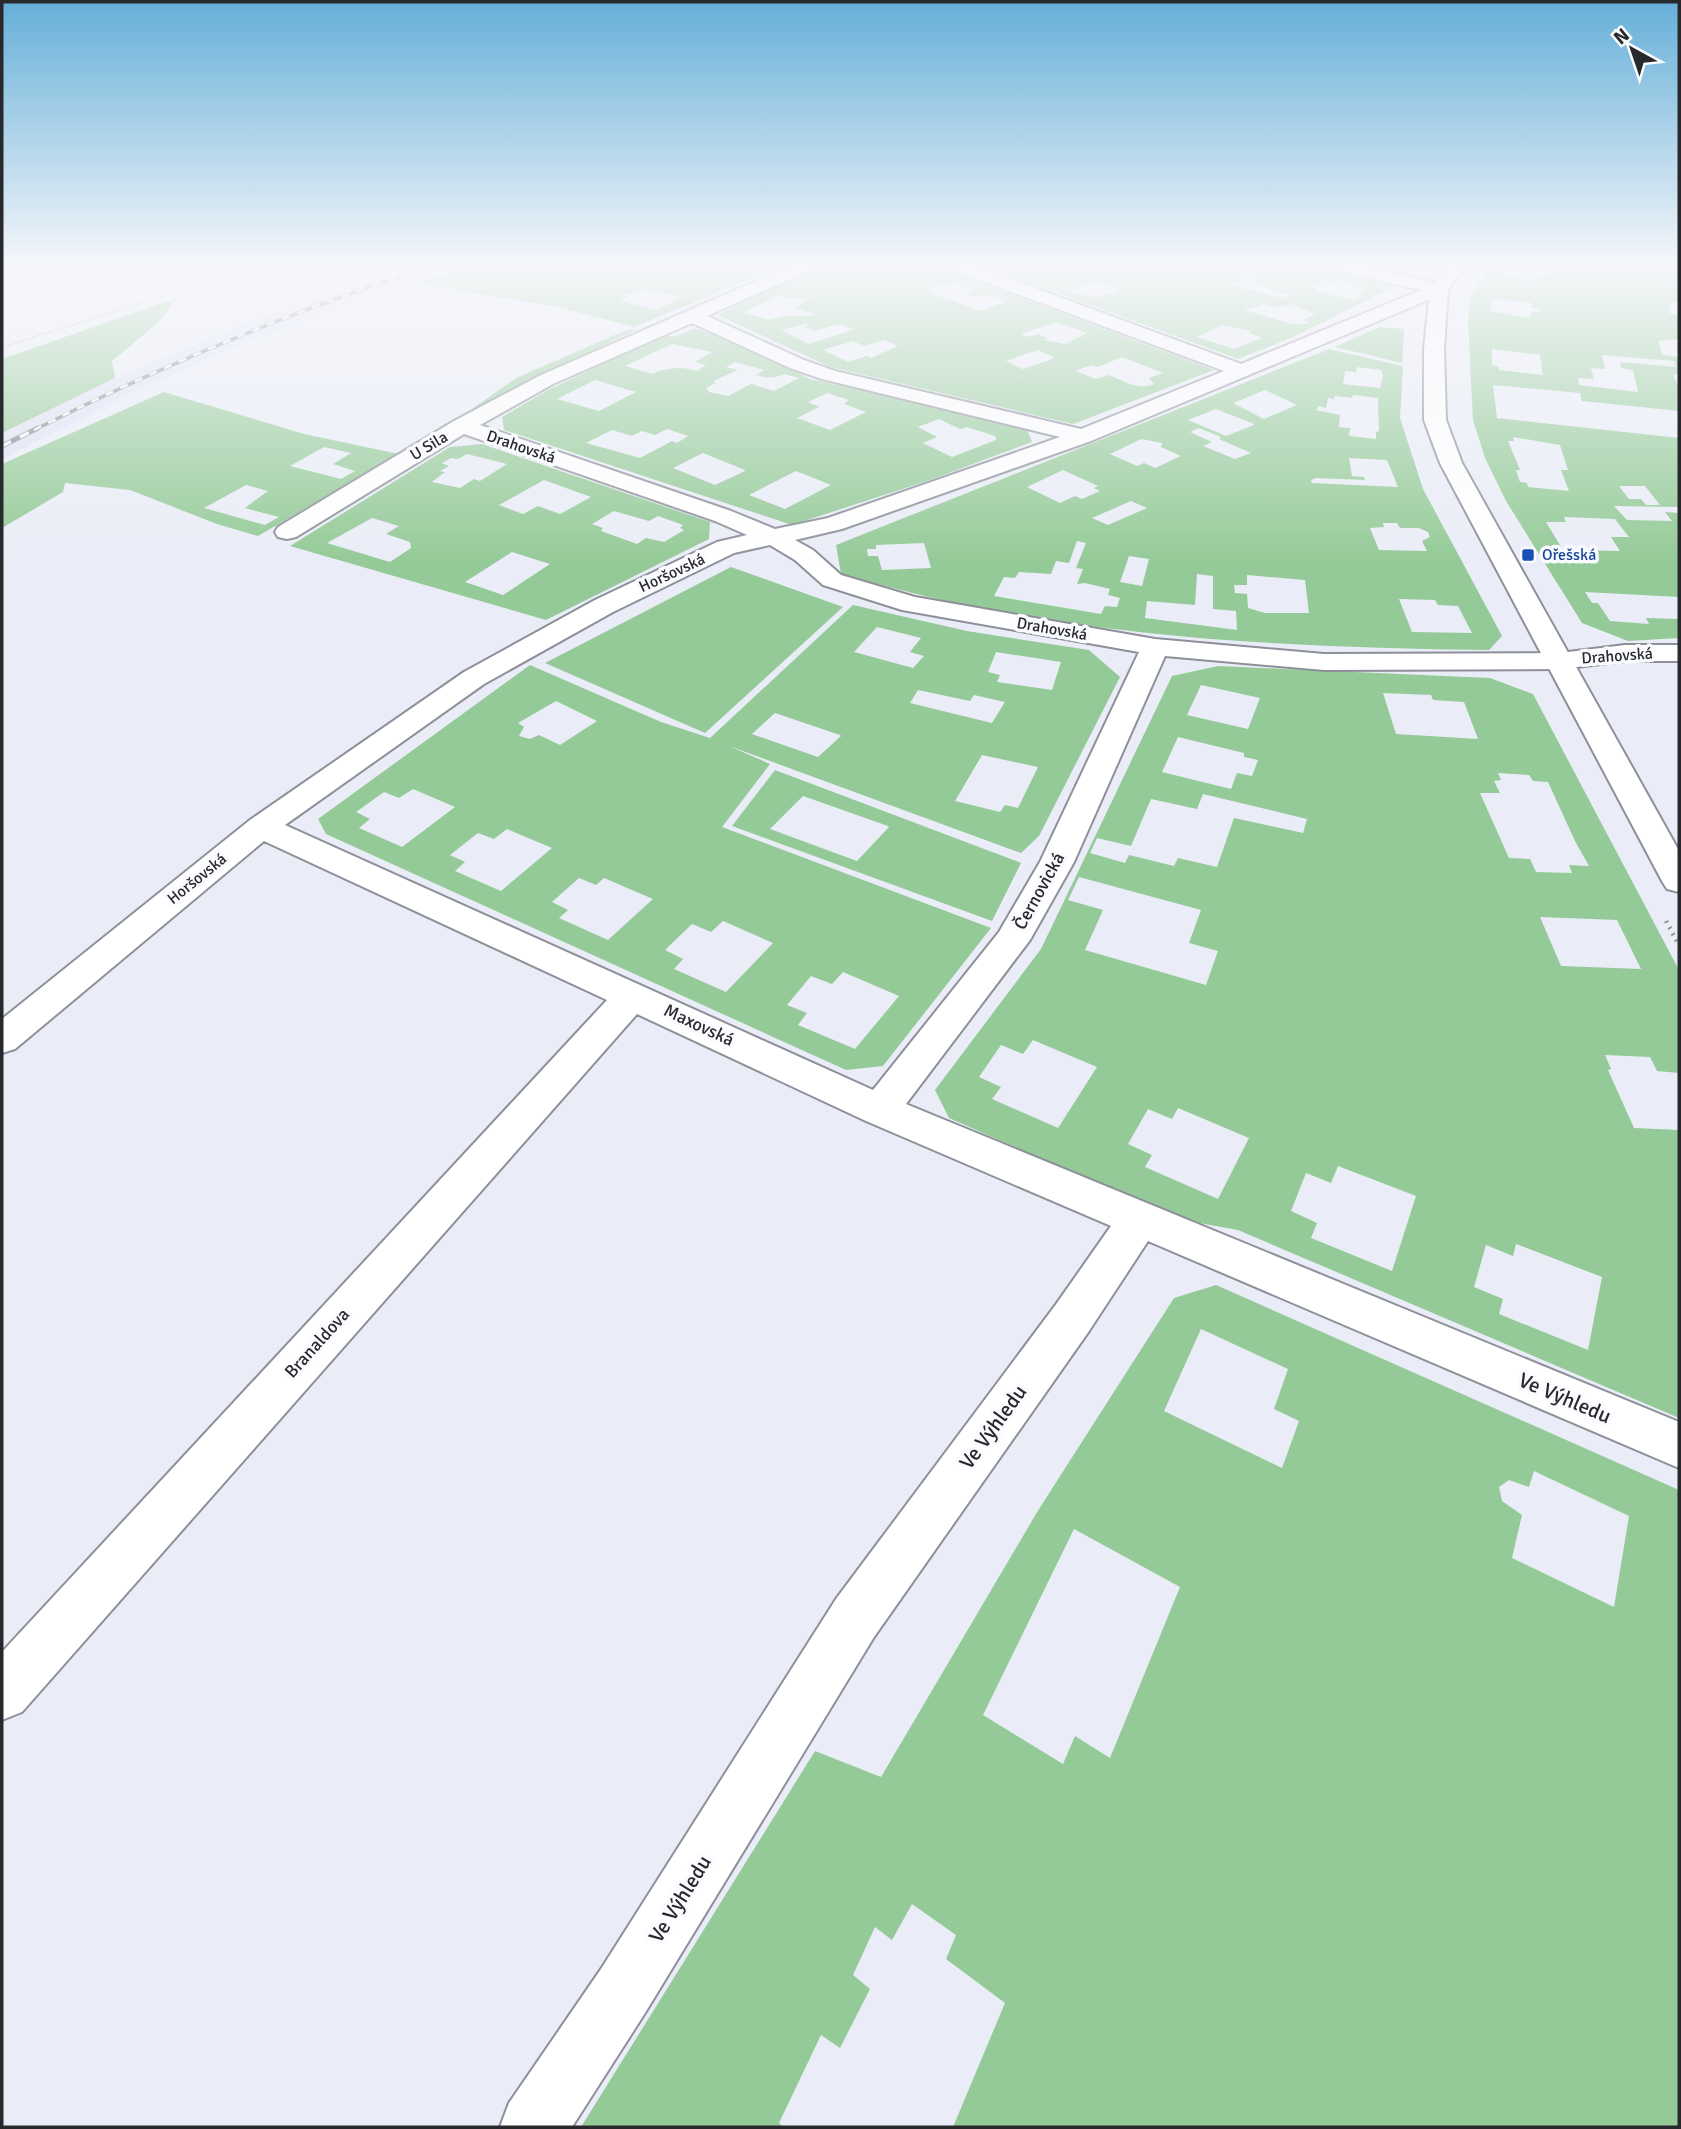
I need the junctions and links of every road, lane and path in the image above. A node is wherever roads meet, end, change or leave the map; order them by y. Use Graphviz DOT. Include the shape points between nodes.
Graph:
graph roads {
  1 [pos="578,365"];
  2 [pos="801,365"];
  3 [pos="1227,365"];
  4 [pos="1251,365"];
  5 [pos="1434,365"];
  6 [pos="1240,370"];
  7 [pos="462,426"];
  8 [pos="1083,436"];
  9 [pos="287,532"];
  10 [pos="775,538"];
  11 [pos="1155,647"];
  12 [pos="1679,653"];
  13 [pos="1560,661"];
  14 [pos="261,827"];
  15 [pos="1679,881"];
  16 [pos="633,995"];
  17 [pos="2,1039"];
  18 [pos="880,1110"];
  19 [pos="1139,1220"];
  20 [pos="1679,1445"];
  21 [pos="2,1692"];
  22 [pos="533,2127"];
  1 -- 7 [label="street, U Sila"];
  2 -- 8 [label="street"];
  3 -- 6 [label="street"];
  4 -- 6 [label="street, Horšovská"];
  5 -- 13 [label="street" via="1435,420 1451,463"];
  6 -- 8 [label="street, Horšovská"];
  7 -- 9 [label="street, U Sila"];
  7 -- 10 [label="street, Drahovská"];
  8 -- 10 [label="street, Horšovská" via="834,523"];
  10 -- 11 [label="street, Drahovská" via="804,555 832,580 911,604"];
  10 -- 14 [label="street, Horšovská" via="726,547 672,572 474,678"];
  11 -- 13 [label="street, Drahovská" via="1324,663"];
  11 -- 18 [label="street, Černovická" via="1057,862 1018,929"];
  12 -- 13 [label="street, Drahovská" via="1625,653"];
  13 -- 15 [label="street"];
  14 -- 16 [label="street, Maxovská"];
  14 -- 17 [label="street, Horšovská"];
  16 -- 18 [label="street, Maxovská"];
  16 -- 21 [label="street, Branaldova"];
  18 -- 19 [label="street, Maxovská"];
  19 -- 20 [label="street, Ve Výhledu"];
  19 -- 22 [label="street, Ve Výhledu" via="855,1618"];
}
